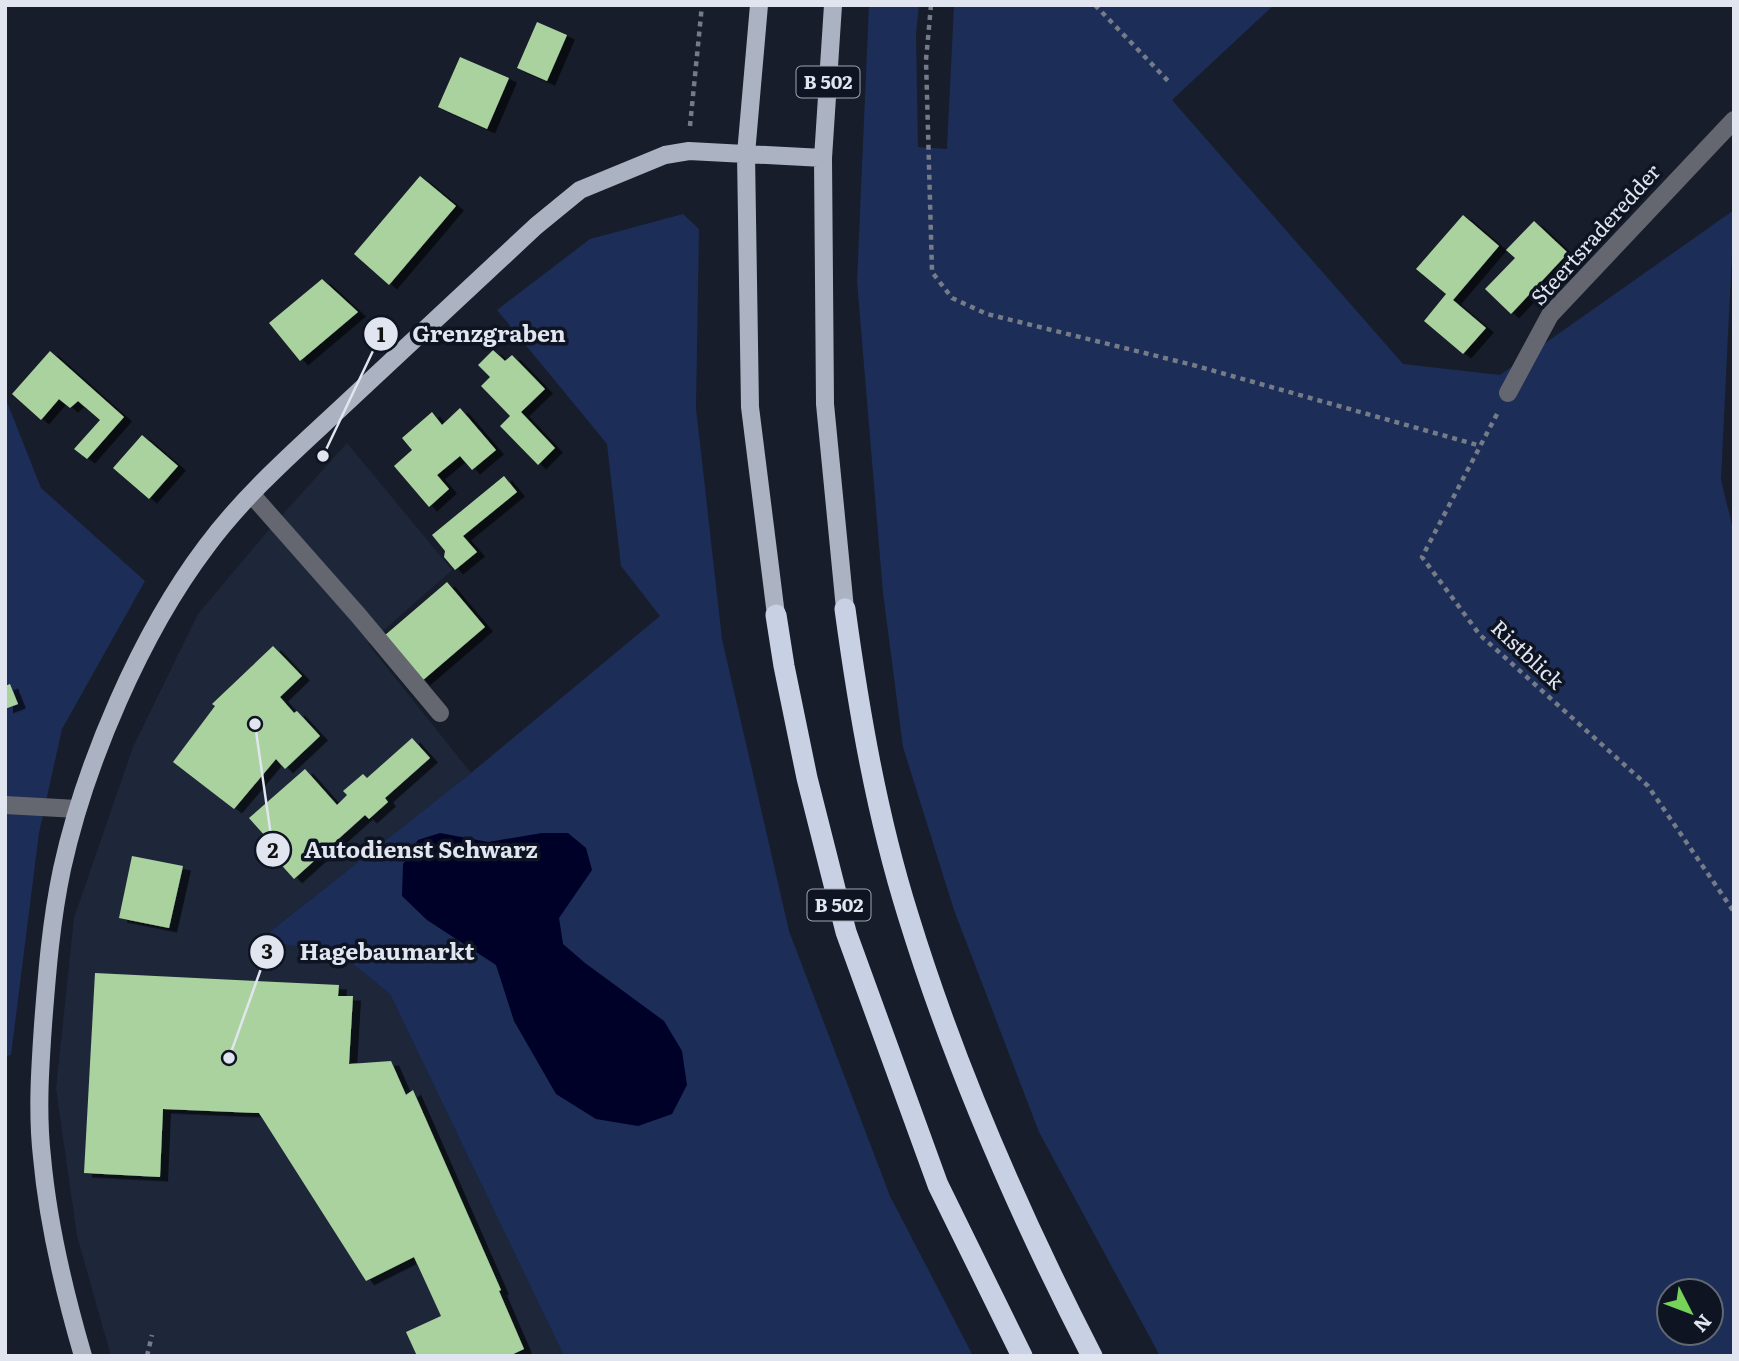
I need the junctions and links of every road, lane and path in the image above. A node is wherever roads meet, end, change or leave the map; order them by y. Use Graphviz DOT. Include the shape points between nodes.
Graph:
graph roads {
  1 [pos="702,5"];
  2 [pos="759,5"];
  3 [pos="832,5"];
  4 [pos="931,5"];
  5 [pos="1095,5"];
  6 [pos="1171,84"];
  7 [pos="1734,120"];
  8 [pos="689,151"];
  9 [pos="746,155"];
  10 [pos="823,158"];
  11 [pos="1508,393"];
  12 [pos="1481,446"];
  13 [pos="252,495"];
  14 [pos="845,609"];
  15 [pos="776,615"];
  16 [pos="440,713"];
  17 [pos="5,805"];
  18 [pos="77,809"];
  19 [pos="1734,912"];
  20 [pos="152,1335"];
  21 [pos="83,1356"];
  22 [pos="148,1356"];
  23 [pos="1022,1356"];
  24 [pos="1092,1356"];
  1 -- 8 [label="path"];
  2 -- 9 [label="main road, B 502"];
  3 -- 10 [label="main road, B 502"];
  4 -- 12 [label="path" via="926,60 932,272 952,298 987,314 1193,365"];
  5 -- 6 [label="path"];
  7 -- 11 [label="lane, Steertsraderedder" via="1550,316"];
  8 -- 9 [label="main road"];
  8 -- 13 [label="main road" via="665,155 580,190 536,226"];
  9 -- 10 [label="main road"];
  9 -- 15 [label="main road, B 502" via="750,407"];
  10 -- 14 [label="main road, B 502" via="825,404"];
  11 -- 12 [label="path, Ristblick"];
  12 -- 19 [label="path, Ristblick" via="1422,557 1480,635 1648,786"];
  13 -- 16 [label="lane"];
  13 -- 18 [label="main road" via="206,546 167,604 134,668"];
  14 -- 24 [label="highway, B 502" via="869,764 907,914 997,1160"];
  15 -- 23 [label="highway, B 502" via="807,778 846,932 938,1185"];
  17 -- 18 [label="lane"];
  18 -- 21 [label="main road" via="48,953 39,1087 41,1155 51,1226"];
  20 -- 22 [label="path"];
}
